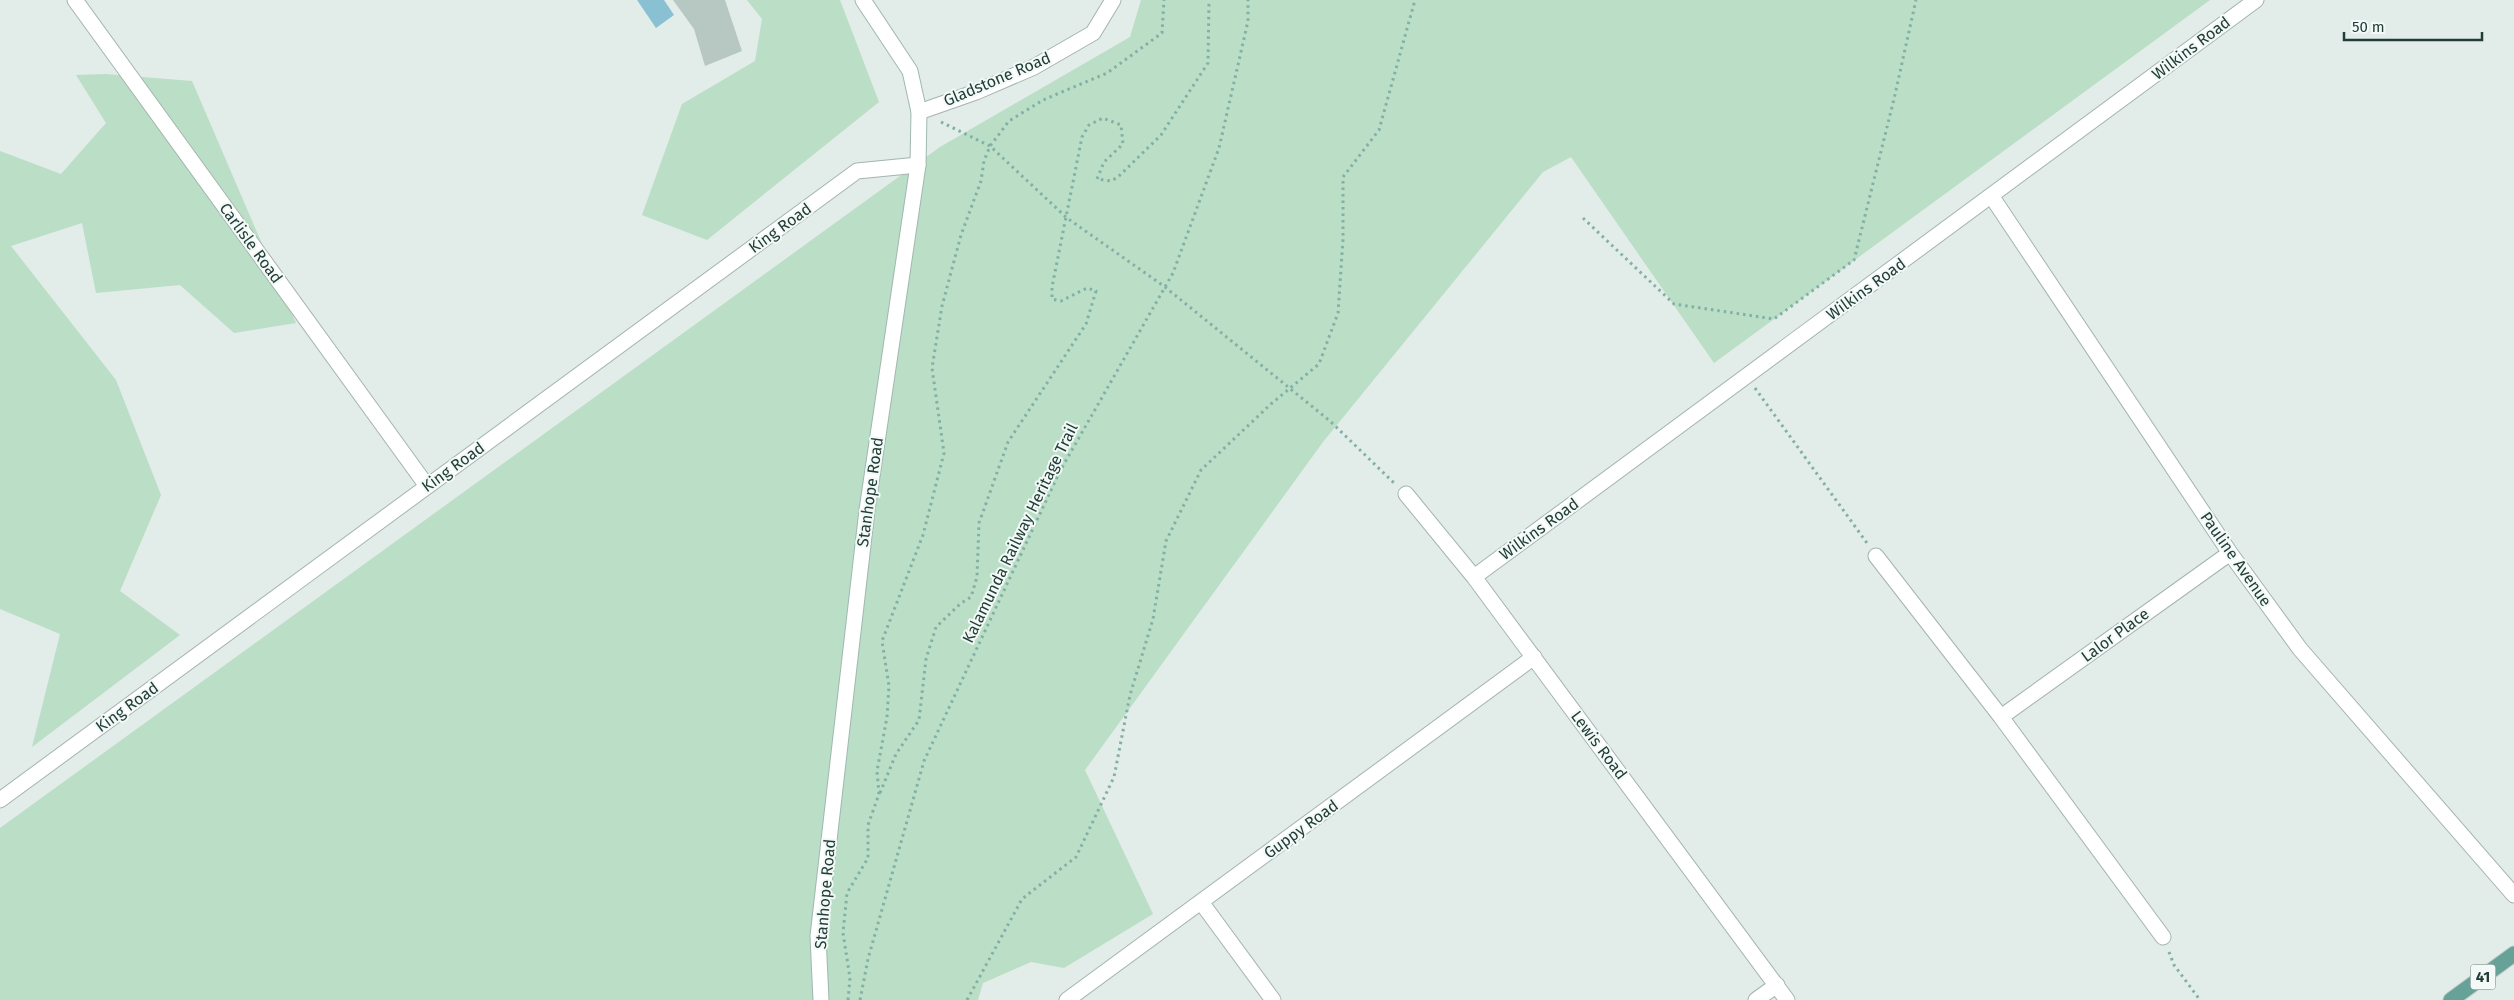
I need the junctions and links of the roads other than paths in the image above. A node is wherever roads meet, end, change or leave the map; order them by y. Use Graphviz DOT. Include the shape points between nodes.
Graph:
graph roads {
  1 [pos="75,0"];
  2 [pos="862,0"];
  3 [pos="1113,0"];
  4 [pos="2256,0"];
  5 [pos="919,112"];
  6 [pos="918,165"];
  7 [pos="1992,197"];
  8 [pos="427,486"];
  9 [pos="1406,494"];
  10 [pos="2230,553"];
  11 [pos="1876,556"];
  12 [pos="1474,577"];
  13 [pos="1534,658"];
  14 [pos="2001,717"];
  15 [pos="0,800"];
  16 [pos="2514,895"];
  17 [pos="1201,902"];
  18 [pos="2163,937"];
  19 [pos="2514,954"];
  20 [pos="1777,985"];
  21 [pos="821,1000"];
  22 [pos="1067,1000"];
  23 [pos="1273,1000"];
  24 [pos="1756,1000"];
  25 [pos="1787,1000"];
  26 [pos="2451,1000"];
  1 -- 8 [label="street, Carlisle Road"];
  2 -- 5 [label="street, Stanhope Road" via="910,71"];
  3 -- 5 [label="street, Gladstone Road" via="1092,33 1034,67"];
  4 -- 7 [label="street, Wilkins Road"];
  5 -- 6 [label="street, Stanhope Road"];
  6 -- 8 [label="street, King Road" via="857,171"];
  6 -- 21 [label="street, Stanhope Road" via="865,530 818,936"];
  7 -- 10 [label="street, Pauline Avenue"];
  7 -- 12 [label="street, Wilkins Road"];
  8 -- 15 [label="street, King Road"];
  9 -- 12 [label="street, Lewis Road"];
  10 -- 14 [label="street, Lalor Place"];
  10 -- 16 [label="street, Pauline Avenue" via="2300,649"];
  11 -- 14 [label="street"];
  12 -- 13 [label="street, Lewis Road"];
  13 -- 17 [label="street, Guppy Road"];
  13 -- 20 [label="street, Lewis Road"];
  14 -- 18 [label="street"];
  17 -- 22 [label="street, Guppy Road"];
  17 -- 23 [label="street"];
  19 -- 26 [label="main road, 41"];
  20 -- 24 [label="street"];
  20 -- 25 [label="street, Lewis Road"];
}
